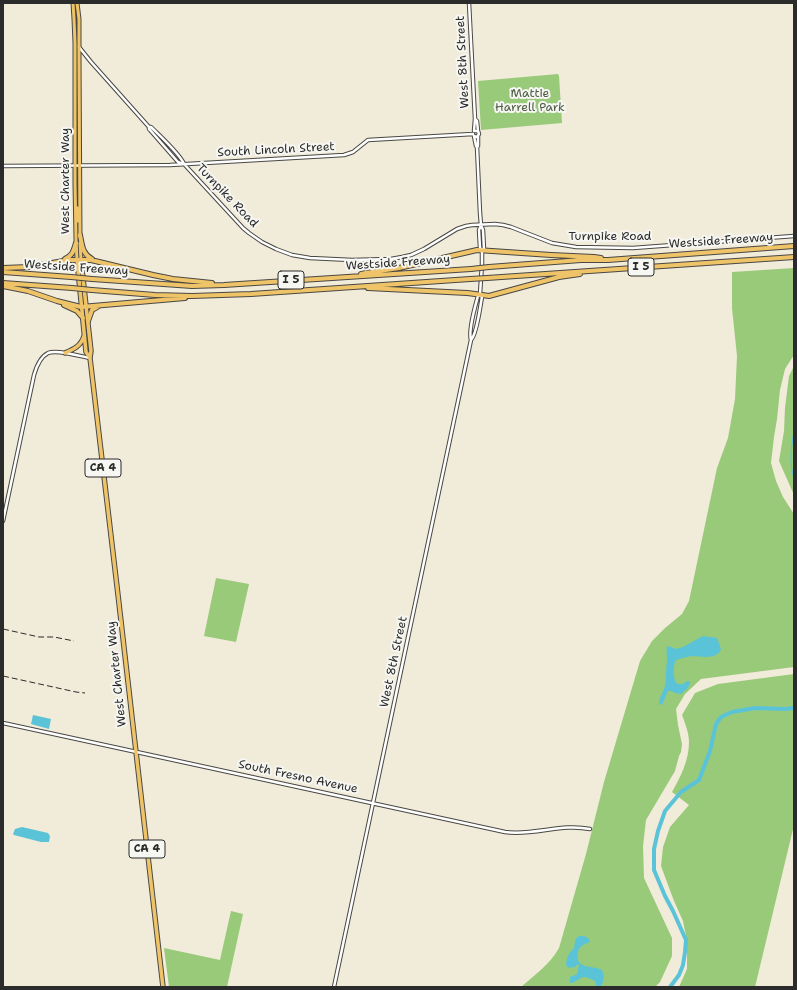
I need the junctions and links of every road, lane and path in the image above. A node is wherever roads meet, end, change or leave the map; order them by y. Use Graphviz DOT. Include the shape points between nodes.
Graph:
graph roads {
  1 [pos="73,3"];
  2 [pos="77,3"];
  3 [pos="469,3"];
  4 [pos="75,42"];
  5 [pos="79,47"];
  6 [pos="75,84"];
  7 [pos="79,96"];
  8 [pos="475,119"];
  9 [pos="75,125"];
  10 [pos="478,131"];
  11 [pos="473,134"];
  12 [pos="478,136"];
  13 [pos="79,138"];
  14 [pos="477,148"];
  15 [pos="184,164"];
  16 [pos="3,166"];
  17 [pos="75,166"];
  18 [pos="80,166"];
  19 [pos="75,206"];
  20 [pos="80,224"];
  21 [pos="481,225"];
  22 [pos="80,235"];
  23 [pos="794,236"];
  24 [pos="76,243"];
  25 [pos="794,246"];
  26 [pos="482,250"];
  27 [pos="794,257"];
  28 [pos="79,260"];
  29 [pos="608,260"];
  30 [pos="61,261"];
  31 [pos="106,264"];
  32 [pos="3,268"];
  33 [pos="608,270"];
  34 [pos="3,272"];
  35 [pos="357,276"];
  36 [pos="3,284"];
  37 [pos="224,285"];
  38 [pos="359,286"];
  39 [pos="480,294"];
  40 [pos="192,296"];
  41 [pos="57,301"];
  42 [pos="102,305"];
  43 [pos="84,306"];
  44 [pos="473,316"];
  45 [pos="83,318"];
  46 [pos="88,321"];
  47 [pos="476,326"];
  48 [pos="84,333"];
  49 [pos="470,333"];
  50 [pos="471,340"];
  51 [pos="65,353"];
  52 [pos="90,358"];
  53 [pos="3,521"];
  54 [pos="3,723"];
  55 [pos="136,752"];
  56 [pos="373,802"];
  57 [pos="590,830"];
  58 [pos="163,987"];
  59 [pos="334,987"];
  1 -- 4 [label="main road, West Charter Way"];
  2 -- 5 [label="main road, West Charter Way"];
  3 -- 8 [label="street, West 8th Street"];
  4 -- 5 [label="street, Turnpike Road"];
  4 -- 6 [label="main road, West Charter Way"];
  5 -- 7 [label="main road, West Charter Way"];
  5 -- 15 [label="street, Turnpike Road" via="178,162"];
  6 -- 7 [label="main road"];
  6 -- 9 [label="main road, West Charter Way"];
  7 -- 13 [label="main road, West Charter Way"];
  8 -- 10 [label="street, West 8th Street"];
  8 -- 11 [label="street, West 8th Street"];
  9 -- 13 [label="main road"];
  9 -- 17 [label="main road, West Charter Way"];
  10 -- 11 [label="street"];
  10 -- 12 [label="street, West 8th Street"];
  11 -- 12 [label="street"];
  11 -- 14 [label="street, West 8th Street"];
  11 -- 15 [label="street, South Lincoln Street" via="368,140 353,152 344,155"];
  12 -- 14 [label="street, West 8th Street"];
  13 -- 18 [label="main road, West Charter Way"];
  14 -- 21 [label="street, West 8th Street"];
  15 -- 18 [label="street, South Lincoln Street"];
  15 -- 21 [label="street, Turnpike Road" via="249,233 276,249 301,257 341,260 402,257 424,249 461,227"];
  16 -- 17 [label="street, South Lincoln Street"];
  17 -- 18 [label="street, South Lincoln Street"];
  17 -- 19 [label="main road, West Charter Way"];
  18 -- 20 [label="main road, West Charter Way"];
  19 -- 20 [label="main road" via="78,209"];
  19 -- 24 [label="main road, West Charter Way"];
  20 -- 22 [label="main road, West Charter Way"];
  21 -- 23 [label="street, Turnpike Road" via="503,225 552,243 576,247 633,248"];
  21 -- 26 [label="street, West 8th Street" via="479,236"];
  22 -- 28 [label="main road, West Charter Way"];
  22 -- 31 [label="highway" via="86,255"];
  24 -- 28 [label="main road, West Charter Way"];
  24 -- 30 [label="highway" via="71,255"];
  25 -- 29 [label="highway, Westside Freeway / I 5"];
  26 -- 29 [label="highway" via="594,256"];
  26 -- 35 [label="highway"];
  26 -- 39 [label="street, West 8th Street"];
  27 -- 33 [label="highway, Westside Freeway / I 5"];
  28 -- 30 [label="highway"];
  28 -- 31 [label="highway"];
  28 -- 43 [label="highway, West Charter Way / CA 4"];
  29 -- 35 [label="highway, Westside Freeway / I 5, bridge"];
  30 -- 32 [label="highway" via="28,267"];
  31 -- 37 [label="highway" via="153,276"];
  33 -- 38 [label="highway, Westside Freeway / I 5, bridge"];
  33 -- 39 [label="highway" via="559,277 489,296"];
  34 -- 37 [label="highway, Westside Freeway / I 5, bridge" via="192,286"];
  35 -- 37 [label="highway, Westside Freeway / I 5"];
  36 -- 40 [label="highway, Westside Freeway / I 5, bridge"];
  36 -- 41 [label="highway"];
  38 -- 39 [label="highway"];
  38 -- 40 [label="highway, Westside Freeway / I 5"];
  39 -- 44 [label="street, West 8th Street"];
  39 -- 47 [label="street, West 8th Street" via="482,297"];
  40 -- 42 [label="highway" via="183,299"];
  41 -- 43 [label="highway"];
  41 -- 45 [label="highway" via="77,311"];
  42 -- 43 [label="highway"];
  42 -- 46 [label="highway" via="92,310"];
  43 -- 45 [label="highway, West Charter Way / CA 4"];
  43 -- 46 [label="highway, West Charter Way / CA 4"];
  44 -- 47 [label="street"];
  44 -- 49 [label="street, West 8th Street"];
  45 -- 48 [label="highway, West Charter Way / CA 4"];
  46 -- 52 [label="highway, West Charter Way / CA 4"];
  47 -- 49 [label="street"];
  47 -- 50 [label="street, West 8th Street"];
  48 -- 51 [label="highway" via="81,344"];
  48 -- 52 [label="highway, West Charter Way / CA 4" via="86,352"];
  49 -- 50 [label="street, West 8th Street"];
  50 -- 56 [label="street, West 8th Street"];
  51 -- 52 [label="street"];
  51 -- 53 [label="street" via="48,354 40,361 36,370"];
  52 -- 55 [label="highway, West Charter Way / CA 4"];
  54 -- 55 [label="street, South Fresno Avenue"];
  55 -- 56 [label="street, South Fresno Avenue"];
  55 -- 58 [label="highway, West Charter Way / CA 4"];
  56 -- 57 [label="street, South Fresno Avenue" via="511,833 567,827"];
  56 -- 59 [label="street, West 8th Street"];
}
